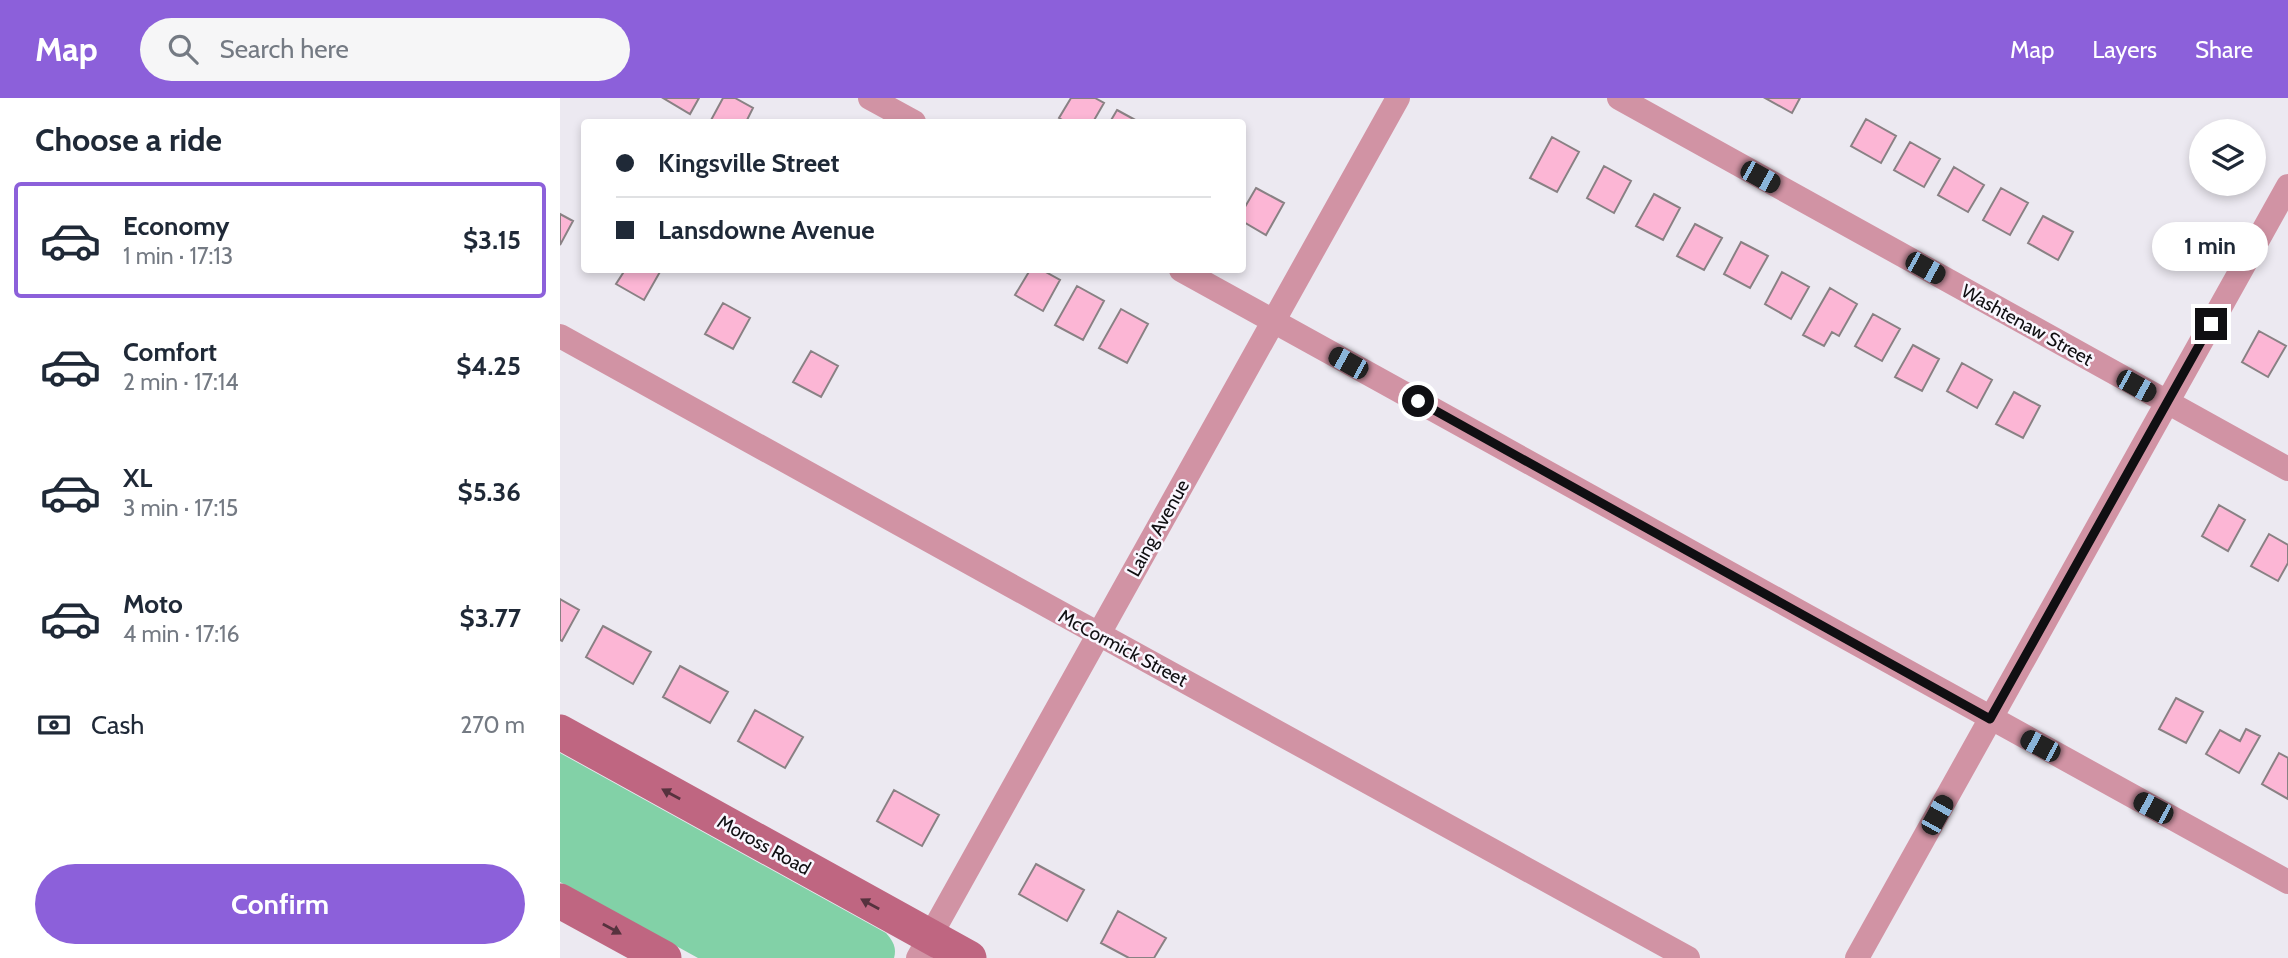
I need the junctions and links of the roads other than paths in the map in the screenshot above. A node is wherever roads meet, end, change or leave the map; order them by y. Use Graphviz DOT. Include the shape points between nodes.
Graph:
graph roads {
  1 [pos="870,98"];
  2 [pos="1398,98"];
  3 [pos="1619,98"];
  4 [pos="908,119"];
  5 [pos="2288,186"];
  6 [pos="1186,273"];
  7 [pos="1273,321"];
  8 [pos="560,336"];
  9 [pos="2166,403"];
  10 [pos="2288,470"];
  11 [pos="1100,635"];
  12 [pos="1990,719"];
  13 [pos="560,732"];
  14 [pos="2288,881"];
  15 [pos="560,901"];
  16 [pos="924,947"];
  17 [pos="664,958"];
  18 [pos="968,958"];
  19 [pos="1688,958"];
  20 [pos="1857,958"];
  1 -- 4 [label="street"];
  2 -- 7 [label="street, Laing Avenue"];
  3 -- 9 [label="street, Washtenaw Street"];
  5 -- 9 [label="street"];
  6 -- 7 [label="street"];
  7 -- 11 [label="street, Laing Avenue"];
  7 -- 12 [label="street"];
  8 -- 11 [label="street, McCormick Street"];
  9 -- 10 [label="street, Washtenaw Street"];
  9 -- 12 [label="street"];
  11 -- 16 [label="street, Laing Avenue"];
  11 -- 19 [label="street, McCormick Street"];
  12 -- 14 [label="street"];
  12 -- 20 [label="street"];
  16 -- 13 [label="main road, Moross Road, one-way"];
  15 -- 17 [label="main road, one-way"];
  16 -- 18 [label="main road, Moross Road"];
}
